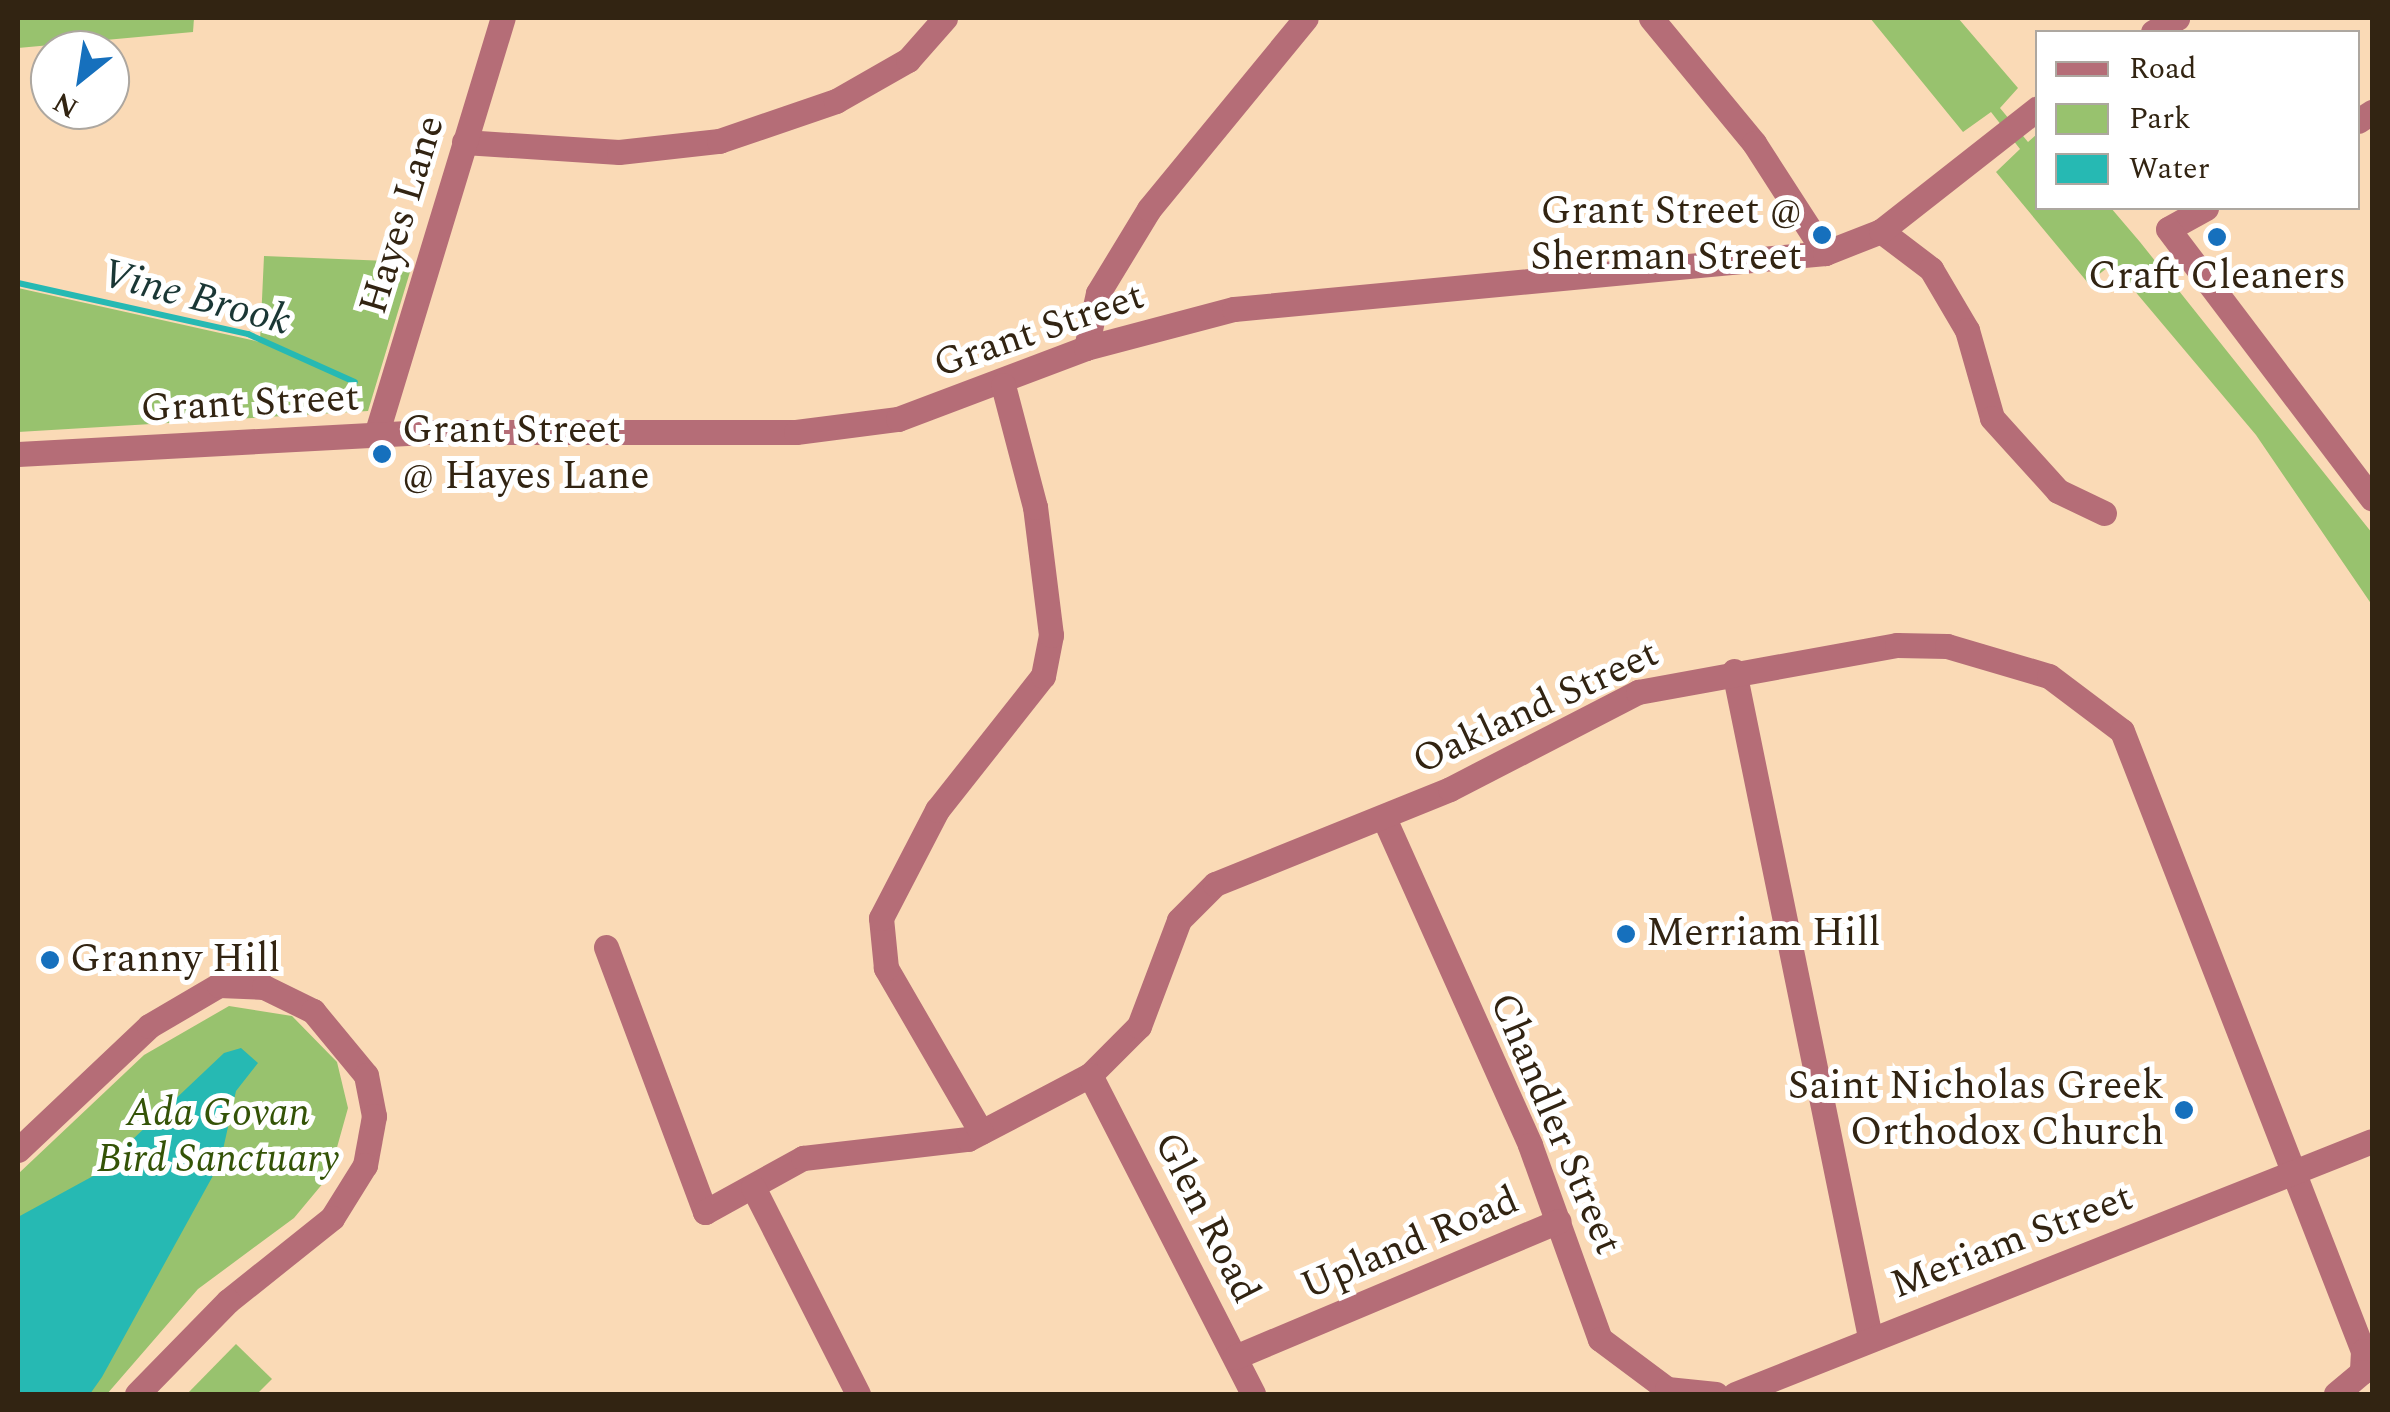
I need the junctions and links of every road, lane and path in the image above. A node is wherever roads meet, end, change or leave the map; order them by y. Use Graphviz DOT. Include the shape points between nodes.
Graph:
graph roads {
  1 [pos="503,18"];
  2 [pos="945,18"];
  3 [pos="1306,18"];
  4 [pos="1651,18"];
  5 [pos="2035,110"];
  6 [pos="464,142"];
  7 [pos="2202,210"];
  8 [pos="1881,231"];
  9 [pos="1826,253"];
  10 [pos="1086,348"];
  11 [pos="1003,385"];
  12 [pos="376,435"];
  13 [pos="18,454"];
  14 [pos="2372,499"];
  15 [pos="2104,513"];
  16 [pos="1734,671"];
  17 [pos="1384,818"];
  18 [pos="606,947"];
  19 [pos="1090,1075"];
  20 [pos="981,1132"];
  21 [pos="2372,1141"];
  22 [pos="18,1150"];
  23 [pos="2290,1174"];
  24 [pos="753,1188"];
  25 [pos="1559,1221"];
  26 [pos="1870,1338"];
  27 [pos="1235,1358"];
  28 [pos="136,1394"];
  29 [pos="858,1394"];
  30 [pos="1253,1394"];
  31 [pos="1716,1394"];
  32 [pos="1735,1394"];
  33 [pos="2336,1394"];
  1 -- 6 [label="street, Hayes Lane"];
  2 -- 6 [label="street" via="908,60 836,101 720,141 634,152"];
  3 -- 10 [label="street" via="1150,210 1098,294"];
  4 -- 9 [label="street" via="1754,143"];
  5 -- 8 [label="street, Grant Street"];
  6 -- 12 [label="street, Hayes Lane"];
  7 -- 14 [label="street" via="2168,229"];
  8 -- 9 [label="street, Grant Street"];
  8 -- 15 [label="street" via="1940,284 1968,330 1992,418 2058,491"];
  9 -- 10 [label="street, Grant Street" via="1234,309"];
  10 -- 11 [label="street, Grant Street"];
  11 -- 12 [label="street, Grant Street" via="898,419 796,432"];
  11 -- 20 [label="street" via="1035,507 1050,635 1043,676 937,810 881,918 886,968"];
  12 -- 13 [label="street, Grant Street"];
  16 -- 17 [label="street, Oakland Street" via="1638,692"];
  16 -- 23 [label="street, Oakland Street" via="1897,644 1948,646 2048,676 2104,711 2122,731"];
  16 -- 26 [label="street"];
  17 -- 19 [label="street, Oakland Street" via="1193,897 1139,1026"];
  17 -- 25 [label="street, Chandler Street"];
  18 -- 24 [label="street, Oakland Street" via="705,1212"];
  19 -- 20 [label="street, Oakland Street"];
  19 -- 27 [label="street, Glen Road"];
  20 -- 24 [label="street, Oakland Street" via="803,1158"];
  21 -- 23 [label="street, Meriam Street"];
  22 -- 28 [label="street" via="150,1026 219,985 264,987 313,1011 366,1075 374,1116 365,1166 332,1218 228,1301"];
  23 -- 26 [label="street, Meriam Street"];
  23 -- 33 [label="street, Oakland Street" via="2363,1352 2362,1372"];
  24 -- 29 [label="street"];
  25 -- 27 [label="street, Upland Road"];
  25 -- 31 [label="street, Chandler Street" via="1600,1339 1667,1389"];
  26 -- 32 [label="street, Meriam Street"];
  27 -- 30 [label="street, Glen Road"];
}
